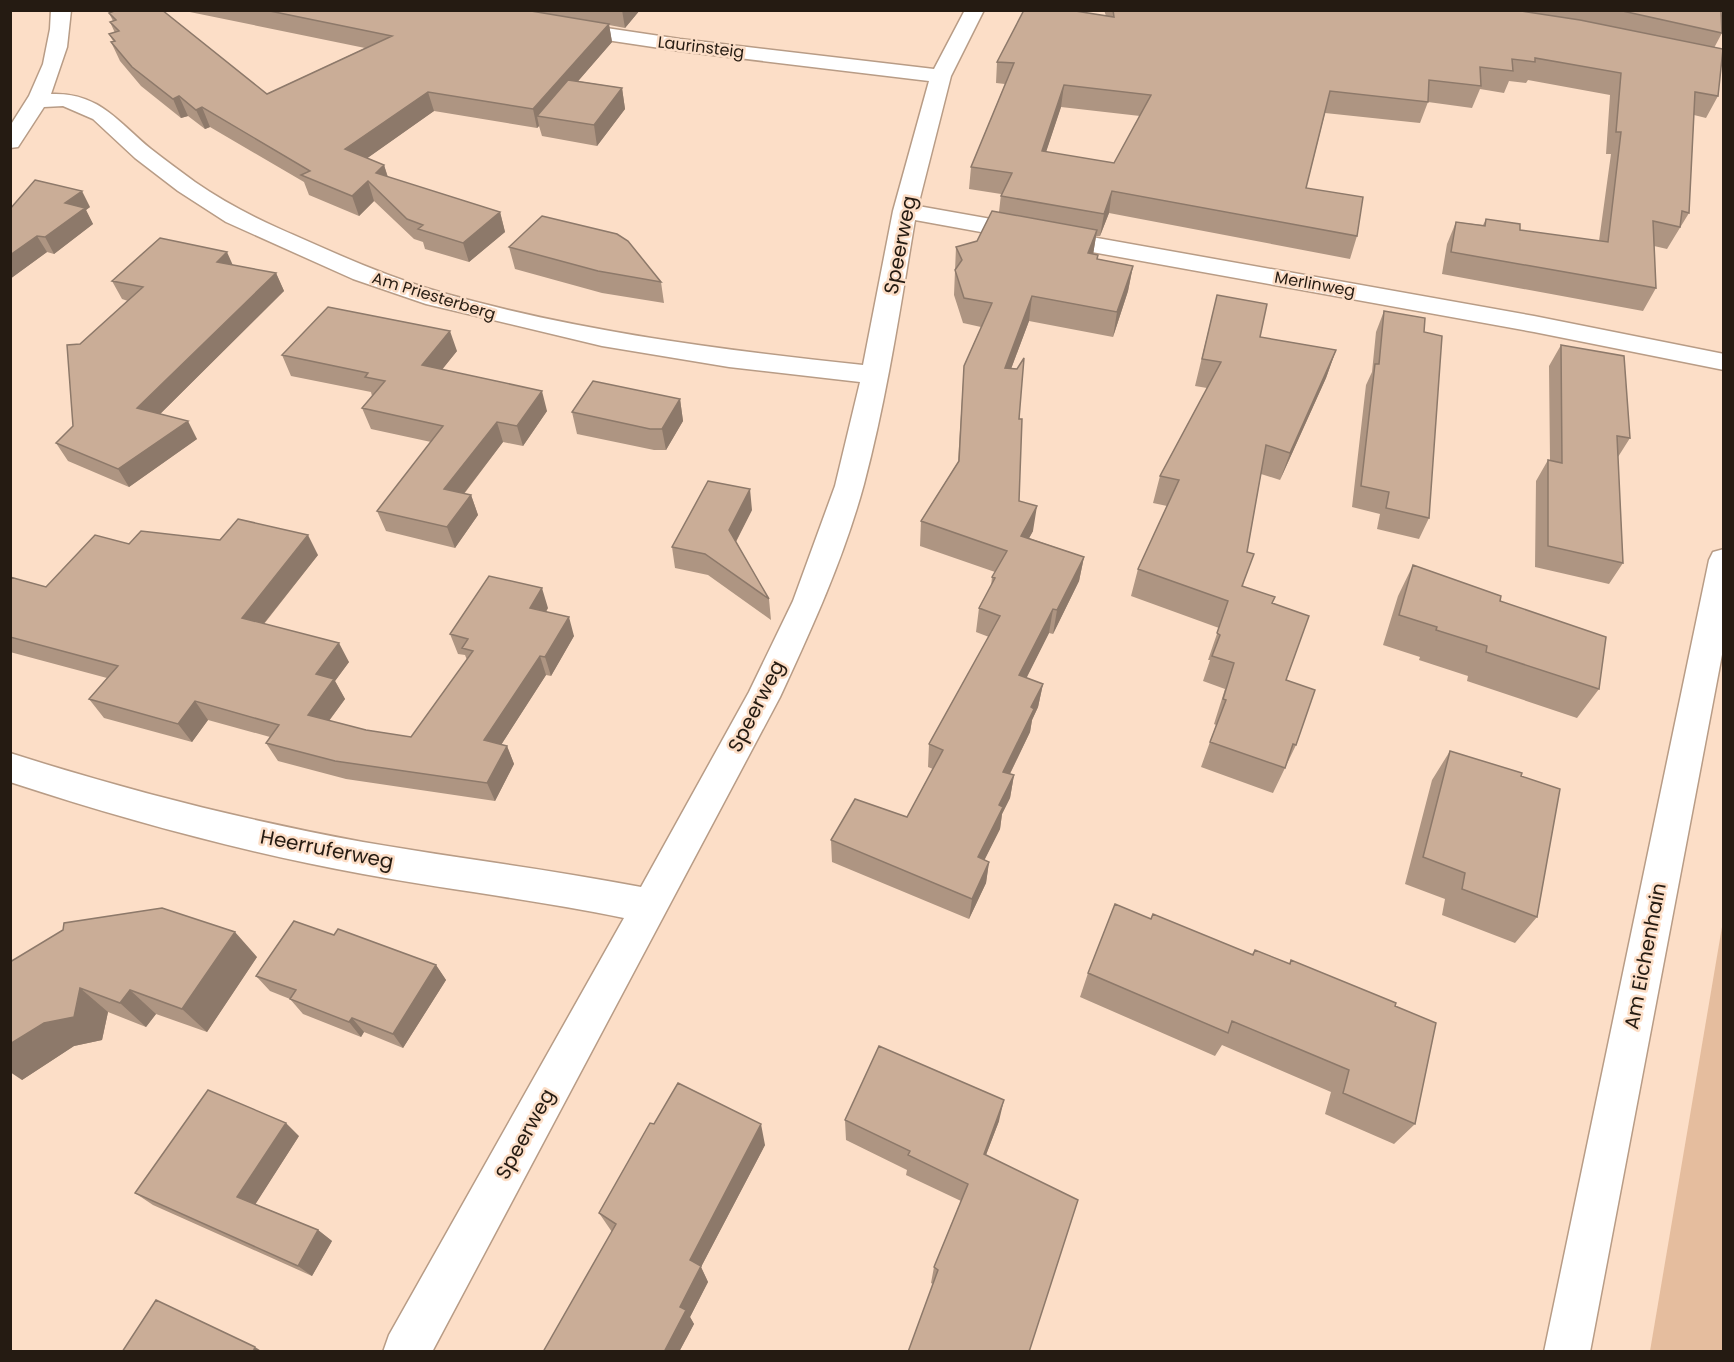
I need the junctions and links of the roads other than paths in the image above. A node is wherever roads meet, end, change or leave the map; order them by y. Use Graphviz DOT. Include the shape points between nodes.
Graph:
graph roads {
  1 [pos="61,10"];
  2 [pos="975,10"];
  3 [pos="542,24"];
  4 [pos="941,76"];
  5 [pos="38,101"];
  6 [pos="10,142"];
  7 [pos="905,211"];
  8 [pos="1724,362"];
  9 [pos="876,375"];
  10 [pos="1724,560"];
  11 [pos="10,767"];
  12 [pos="649,906"];
  13 [pos="406,1352"];
  14 [pos="1567,1352"];
  1 -- 5 [label="street" via="58,52"];
  2 -- 4 [label="street, Speerweg"];
  3 -- 4 [label="street, Laurinsteig"];
  4 -- 7 [label="street, Speerweg"];
  5 -- 6 [label="street"];
  5 -- 9 [label="street, Am Priesterberg" via="63,100 83,105 101,114 186,186 234,217 362,274 435,299 602,338 729,359"];
  7 -- 8 [label="street, Merlinweg"];
  7 -- 9 [label="street, Speerweg"];
  9 -- 12 [label="street, Speerweg" via="849,486 809,601 763,697"];
  10 -- 14 [label="street, Am Eichenhain"];
  11 -- 12 [label="street, Heerruferweg" via="114,801 246,834"];
  12 -- 13 [label="street, Speerweg"];
}
